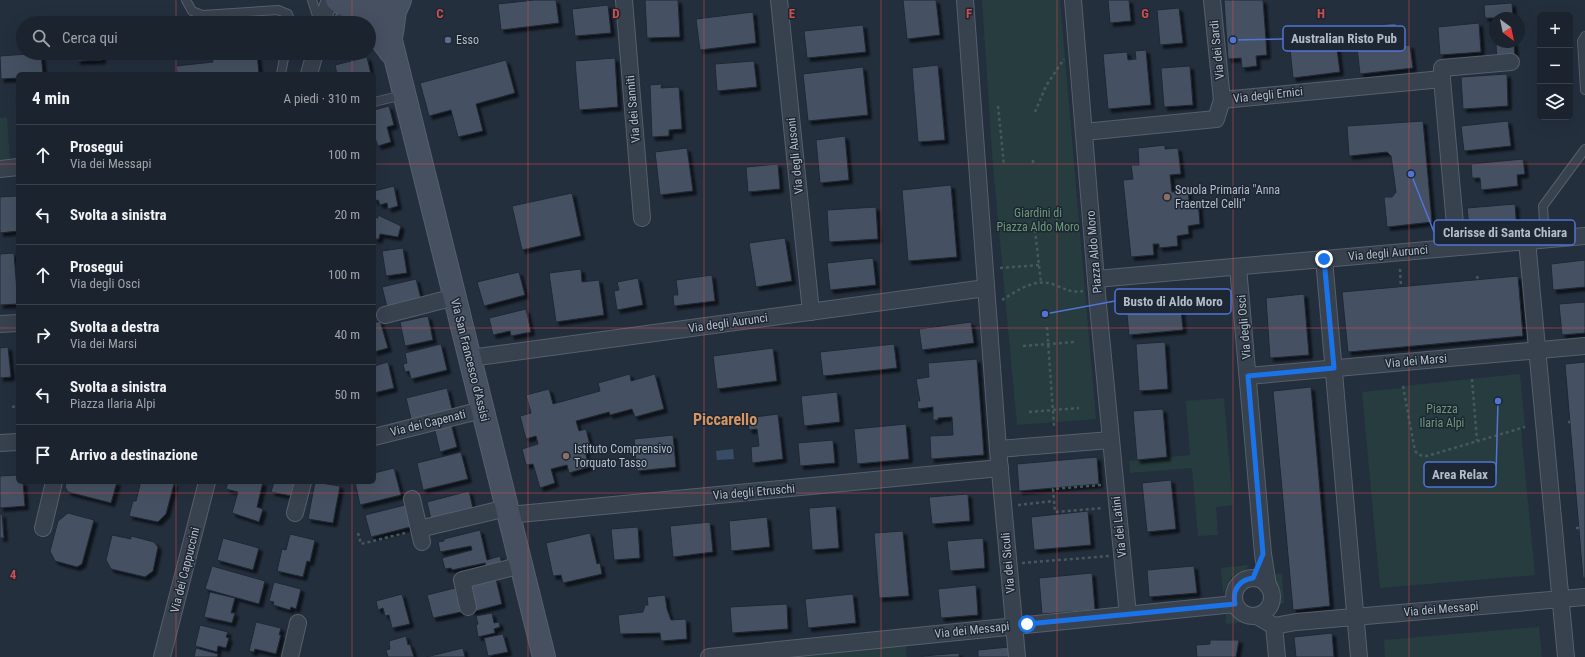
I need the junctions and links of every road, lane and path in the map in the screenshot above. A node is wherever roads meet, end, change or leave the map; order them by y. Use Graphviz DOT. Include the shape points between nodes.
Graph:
graph roads {
  1 [pos="186,0"];
  2 [pos="312,0"];
  3 [pos="330,0"];
  4 [pos="337,0"];
  5 [pos="381,0"];
  6 [pos="400,0"];
  7 [pos="624,0"];
  8 [pos="779,0"];
  9 [pos="965,0"];
  10 [pos="1073,0"];
  11 [pos="1212,0"];
  12 [pos="366,4"];
  13 [pos="289,16"];
  14 [pos="318,16"];
  15 [pos="323,16"];
  16 [pos="350,16"];
  17 [pos="372,16"];
  18 [pos="376,24"];
  19 [pos="1585,36"];
  20 [pos="388,48"];
  21 [pos="1067,55"];
  22 [pos="284,60"];
  23 [pos="314,60"];
  24 [pos="1511,62"];
  25 [pos="281,72"];
  26 [pos="310,72"];
  27 [pos="1442,79"];
  28 [pos="1585,90"];
  29 [pos="406,95"];
  30 [pos="1222,100"];
  31 [pos="376,102"];
  32 [pos="998,106"];
  33 [pos="1035,112"];
  34 [pos="1084,132"];
  35 [pos="1585,149"];
  36 [pos="1033,159"];
  37 [pos="1033,163"];
  38 [pos="1004,165"];
  39 [pos="16,167"];
  40 [pos="0,169"];
  41 [pos="642,218"];
  42 [pos="1035,230"];
  43 [pos="1585,236"];
  44 [pos="1545,240"];
  45 [pos="1527,241"];
  46 [pos="1457,248"];
  47 [pos="1324,259"];
  48 [pos="1039,265"];
  49 [pos="1238,267"];
  50 [pos="1000,268"];
  51 [pos="1400,269"];
  52 [pos="1041,283"];
  53 [pos="1092,285"];
  54 [pos="1401,287"];
  55 [pos="986,288"];
  56 [pos="455,297"];
  57 [pos="1002,300"];
  58 [pos="811,312"];
  59 [pos="385,315"];
  60 [pos="16,323"];
  61 [pos="0,324"];
  62 [pos="1047,327"];
  63 [pos="1075,342"];
  64 [pos="1048,344"];
  65 [pos="1022,346"];
  66 [pos="1585,346"];
  67 [pos="1537,350"];
  68 [pos="470,358"];
  69 [pos="1334,368"];
  70 [pos="1248,376"];
  71 [pos="1472,379"];
  72 [pos="1403,386"];
  73 [pos="16,406"];
  74 [pos="12,407"];
  75 [pos="1079,408"];
  76 [pos="482,410"];
  77 [pos="1053,410"];
  78 [pos="1029,412"];
  79 [pos="1054,426"];
  80 [pos="1525,427"];
  81 [pos="376,436"];
  82 [pos="1111,440"];
  83 [pos="16,442"];
  84 [pos="1477,442"];
  85 [pos="0,444"];
  86 [pos="998,449"];
  87 [pos="1000,468"];
  88 [pos="54,484"];
  89 [pos="206,484"];
  90 [pos="302,484"];
  91 [pos="1104,485"];
  92 [pos="412,499"];
  93 [pos="1054,501"];
  94 [pos="1018,505"];
  95 [pos="1105,508"];
  96 [pos="508,512"];
  97 [pos="295,513"];
  98 [pos="43,528"];
  99 [pos="358,533"];
  100 [pos="421,536"];
  101 [pos="1263,554"];
  102 [pos="1109,556"];
  103 [pos="1022,563"];
  104 [pos="522,565"];
  105 [pos="1253,578"];
  106 [pos="1268,586"];
  107 [pos="1585,597"];
  108 [pos="1560,599"];
  109 [pos="1235,604"];
  110 [pos="1270,605"];
  111 [pos="468,607"];
  112 [pos="1128,615"];
  113 [pos="1257,616"];
  114 [pos="1356,616"];
  115 [pos="1296,622"];
  116 [pos="298,623"];
  117 [pos="1014,626"];
  118 [pos="1274,626"];
  119 [pos="162,657"];
  120 [pos="290,657"];
  121 [pos="544,657"];
  122 [pos="709,657"];
  123 [pos="1017,657"];
  124 [pos="1277,657"];
  125 [pos="1360,657"];
  126 [pos="1566,657"];
  1 -- 13 [label="lane" via="192,11 202,15 278,10"];
  2 -- 14 [label="lane"];
  3 -- 15 [label="street"];
  4 -- 12 [label="street" via="347,6"];
  5 -- 20 [label="street, Via San Francesco d'Assisi"];
  6 -- 20 [label="street, Via San Francesco d'Assisi"];
  7 -- 41 [label="street, Via dei Sanniti"];
  8 -- 58 [label="street, Via degli Ausoni"];
  9 -- 55 [label="street"];
  10 -- 34 [label="street, Piazza Aldo Moro"];
  11 -- 30 [label="street, Via dei Sardi"];
  12 -- 16 [label="street"];
  12 -- 17 [label="street, Via San Francesco d'Assisi"];
  18 -- 20 [label="street, Via San Francesco d'Assisi"];
  19 -- 28 [label="lane" via="1582,41"];
  20 -- 29 [label="street, Via San Francesco d'Assisi"];
  21 -- 33 [label="path" via="1046,86"];
  22 -- 25 [label="lane"];
  23 -- 26 [label="street"];
  24 -- 27 [label="street" via="1442,68"];
  27 -- 30 [label="street, Via degli Ernici"];
  27 -- 46 [label="street"];
  29 -- 31 [label="lane"];
  29 -- 56 [label="street, Via San Francesco d'Assisi"];
  30 -- 34 [label="street, Via degli Ernici" via="1216,119"];
  32 -- 38 [label="path"];
  34 -- 53 [label="street, Piazza Aldo Moro"];
  35 -- 44 [label="lane" via="1543,206"];
  36 -- 37 [label="path"];
  39 -- 40 [label="street"];
  42 -- 48 [label="path"];
  43 -- 44 [label="street, Via degli Aurunci"];
  44 -- 45 [label="street, Via degli Aurunci"];
  45 -- 46 [label="street, Via degli Aurunci"];
  45 -- 67 [label="street"];
  46 -- 47 [label="street, Via degli Aurunci"];
  47 -- 49 [label="street, Via degli Aurunci"];
  47 -- 69 [label="street"];
  48 -- 50 [label="path"];
  48 -- 52 [label="path"];
  49 -- 53 [label="street, Via degli Aurunci"];
  49 -- 70 [label="street, Via degli Osci"];
  51 -- 54 [label="path"];
  52 -- 53 [label="path" via="1073,292"];
  52 -- 57 [label="path" via="1024,287"];
  53 -- 82 [label="street, Piazza Aldo Moro"];
  55 -- 58 [label="street, Via degli Aurunci"];
  55 -- 86 [label="street"];
  56 -- 59 [label="street"];
  56 -- 68 [label="street, Via San Francesco d'Assisi"];
  58 -- 68 [label="street, Via degli Aurunci"];
  60 -- 61 [label="street"];
  62 -- 64 [label="path"];
  63 -- 64 [label="path"];
  64 -- 65 [label="path"];
  64 -- 77 [label="path"];
  66 -- 67 [label="street, Via dei Marsi"];
  67 -- 69 [label="street, Via dei Marsi"];
  67 -- 108 [label="street"];
  68 -- 76 [label="street, Via San Francesco d'Assisi"];
  69 -- 70 [label="street, Via dei Marsi"];
  69 -- 114 [label="street"];
  70 -- 101 [label="street, Via degli Osci"];
  71 -- 84 [label="path"];
  72 -- 84 [label="path" via="1415,451 1419,455 1427,456"];
  73 -- 74 [label="path"];
  75 -- 77 [label="path"];
  76 -- 81 [label="street, Via dei Capenati"];
  76 -- 96 [label="street, Via San Francesco d'Assisi"];
  77 -- 78 [label="path"];
  77 -- 79 [label="path"];
  80 -- 84 [label="path"];
  82 -- 86 [label="street"];
  82 -- 112 [label="street, Via dei Latini"];
  83 -- 85 [label="street"];
  86 -- 87 [label="street"];
  87 -- 96 [label="street, Via degli Etruschi"];
  87 -- 117 [label="street, Via dei Siculi"];
  88 -- 98 [label="street"];
  89 -- 119 [label="street, Via dei Cappuccini"];
  90 -- 97 [label="street"];
  91 -- 93 [label="path" via="1054,489"];
  92 -- 100 [label="street"];
  93 -- 94 [label="path"];
  93 -- 95 [label="path" via="1055,512"];
  96 -- 100 [label="street, Via degli Etruschi"];
  96 -- 104 [label="street, Via San Francesco d'Assisi"];
  99 -- 100 [label="path" via="361,544"];
  101 -- 105 [label="street, Via degli Osci"];
  101 -- 106 [label="street, Via degli Osci"];
  102 -- 103 [label="path"];
  104 -- 111 [label="street" via="462,580"];
  104 -- 121 [label="street, Via San Francesco d'Assisi"];
  105 -- 106 [label="street"];
  105 -- 109 [label="street" via="1237,586 1233,598"];
  106 -- 110 [label="street" via="1272,595"];
  107 -- 108 [label="street, Via dei Messapi"];
  108 -- 114 [label="street, Via dei Messapi"];
  108 -- 126 [label="street"];
  109 -- 112 [label="street, Via dei Messapi"];
  109 -- 113 [label="street" via="1246,615"];
  110 -- 113 [label="street"];
  110 -- 115 [label="street"];
  112 -- 117 [label="street, Via dei Messapi"];
  113 -- 118 [label="street"];
  114 -- 115 [label="street, Via dei Messapi"];
  114 -- 125 [label="street"];
  115 -- 118 [label="street, Via dei Messapi"];
  116 -- 120 [label="street"];
  117 -- 122 [label="street, Via dei Messapi"];
  117 -- 123 [label="street, Via dei Siculi"];
  118 -- 124 [label="street"];
}
